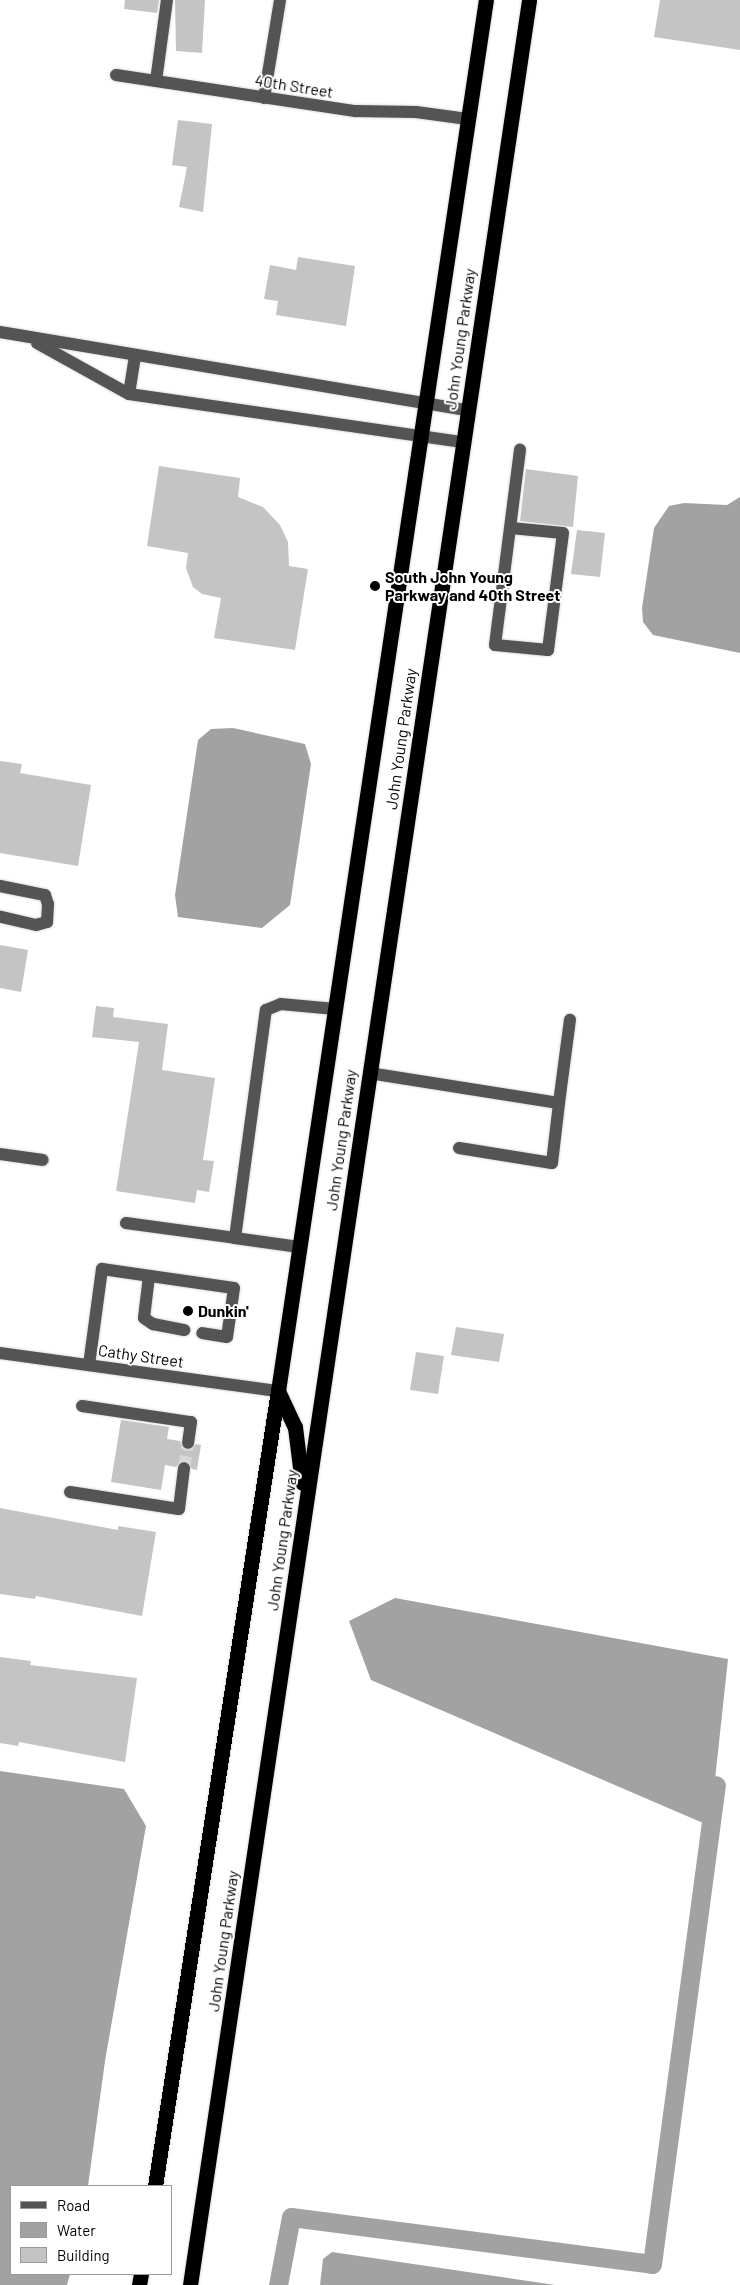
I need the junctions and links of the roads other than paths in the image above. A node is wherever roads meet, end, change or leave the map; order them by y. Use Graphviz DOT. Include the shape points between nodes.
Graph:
graph roads {
  1 [pos="167,0"];
  2 [pos="280,0"];
  3 [pos="486,0"];
  4 [pos="529,0"];
  5 [pos="116,76"];
  6 [pos="156,81"];
  7 [pos="264,98"];
  8 [pos="468,119"];
  9 [pos="0,332"];
  10 [pos="30,338"];
  11 [pos="134,355"];
  12 [pos="129,394"];
  13 [pos="425,402"];
  14 [pos="467,410"];
  15 [pos="420,437"];
  16 [pos="462,442"];
  17 [pos="520,450"];
  18 [pos="511,528"];
  19 [pos="0,886"];
  20 [pos="0,917"];
  21 [pos="335,1009"];
  22 [pos="570,1020"];
  23 [pos="369,1074"];
  24 [pos="559,1103"];
  25 [pos="459,1148"];
  26 [pos="0,1154"];
  27 [pos="43,1160"];
  28 [pos="126,1224"];
  29 [pos="235,1238"];
  30 [pos="299,1247"];
  31 [pos="149,1276"];
  32 [pos="184,1330"];
  33 [pos="202,1333"];
  34 [pos="0,1353"];
  35 [pos="89,1365"];
  36 [pos="278,1391"];
  37 [pos="82,1406"];
  38 [pos="188,1443"];
  39 [pos="184,1468"];
  40 [pos="70,1492"];
  41 [pos="303,1517"];
  42 [pos="155,2185"];
  43 [pos="190,2285"];
  1 -- 6 [label="street"];
  2 -- 7 [label="street"];
  3 -- 8 [label="highway, John Young Parkway"];
  4 -- 14 [label="highway, John Young Parkway"];
  5 -- 6 [label="street, 40th Street"];
  6 -- 7 [label="street, 40th Street"];
  7 -- 8 [label="street, 40th Street" via="355,112 416,112"];
  8 -- 13 [label="highway, John Young Parkway"];
  9 -- 10 [label="street"];
  10 -- 11 [label="street"];
  10 -- 12 [label="street"];
  11 -- 12 [label="street"];
  11 -- 13 [label="street"];
  12 -- 15 [label="street"];
  13 -- 14 [label="street"];
  13 -- 15 [label="highway, John Young Parkway"];
  14 -- 16 [label="highway, John Young Parkway"];
  15 -- 16 [label="street"];
  15 -- 21 [label="highway, John Young Parkway"];
  16 -- 23 [label="highway, John Young Parkway"];
  17 -- 18 [label="street"];
  18 -- 18 [label="street" via="495,645 548,650 563,533"];
  19 -- 20 [label="street" via="45,895 48,904 47,922 36,925"];
  21 -- 29 [label="street" via="281,1004 266,1010"];
  21 -- 30 [label="highway, John Young Parkway"];
  22 -- 24 [label="street"];
  23 -- 24 [label="street"];
  23 -- 41 [label="highway, John Young Parkway"];
  24 -- 25 [label="street" via="552,1163"];
  26 -- 27 [label="street"];
  28 -- 29 [label="street"];
  29 -- 30 [label="street"];
  30 -- 36 [label="highway, John Young Parkway"];
  31 -- 32 [label="street" via="144,1318 153,1324"];
  31 -- 33 [label="street" via="234,1288 227,1337"];
  31 -- 35 [label="street" via="102,1270"];
  34 -- 35 [label="street, Cathy Street"];
  35 -- 36 [label="street, Cathy Street"];
  36 -- 41 [label="highway" via="295,1427"];
  36 -- 42 [label="highway, John Young Parkway"];
  37 -- 38 [label="street" via="191,1422"];
  39 -- 40 [label="street" via="178,1508"];
  41 -- 43 [label="highway, John Young Parkway"];
}
